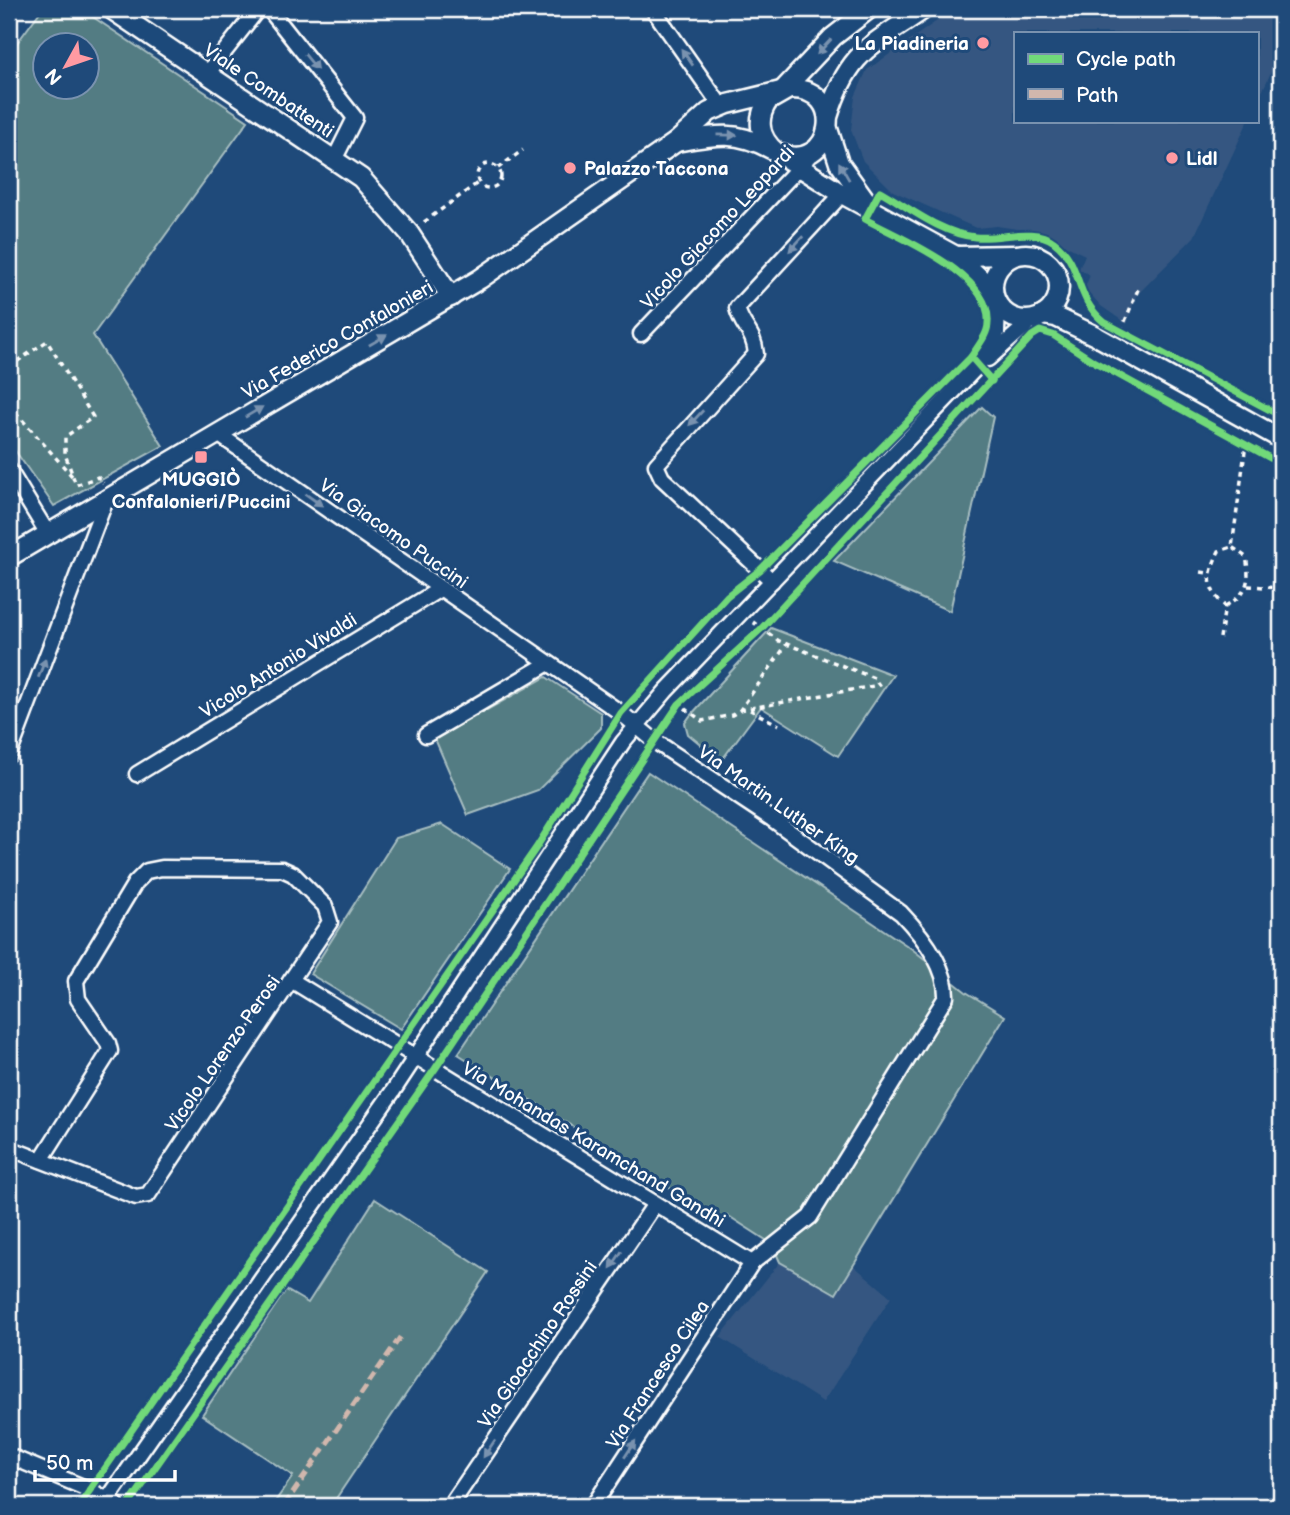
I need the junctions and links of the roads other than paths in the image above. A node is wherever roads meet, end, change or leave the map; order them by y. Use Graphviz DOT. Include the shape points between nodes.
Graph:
graph roads {
  1 [pos="111,9"];
  2 [pos="258,9"];
  3 [pos="269,9"];
  4 [pos="653,9"];
  5 [pos="869,9"];
  6 [pos="924,9"];
  7 [pos="207,74"];
  8 [pos="782,91"];
  9 [pos="721,106"];
  10 [pos="825,130"];
  11 [pos="676,142"];
  12 [pos="777,152"];
  13 [pos="334,160"];
  14 [pos="800,167"];
  15 [pos="842,194"];
  16 [pos="871,208"];
  17 [pos="1017,255"];
  18 [pos="956,256"];
  19 [pos="1059,291"];
  20 [pos="451,297"];
  21 [pos="996,297"];
  22 [pos="1037,318"];
  23 [pos="1105,332"];
  24 [pos="641,334"];
  25 [pos="978,366"];
  26 [pos="218,434"];
  27 [pos="1281,439"];
  28 [pos="9,470"];
  29 [pos="109,496"];
  30 [pos="48,534"];
  31 [pos="9,557"];
  32 [pos="772,581"];
  33 [pos="440,589"];
  34 [pos="547,664"];
  35 [pos="636,725"];
  36 [pos="426,735"];
  37 [pos="9,755"];
  38 [pos="137,774"];
  39 [pos="291,980"];
  40 [pos="416,1057"];
  41 [pos="9,1148"];
  42 [pos="41,1160"];
  43 [pos="655,1204"];
  44 [pos="752,1263"];
  45 [pos="9,1456"];
  46 [pos="109,1504"];
  47 [pos="450,1506"];
  48 [pos="593,1506"];
  1 -- 7 [label="street, Viale Combattenti"];
  2 -- 7 [label="street"];
  3 -- 13 [label="street, one-way" via="355,118"];
  9 -- 4 [label="street, one-way"];
  5 -- 8 [label="street, one-way" via="833,37"];
  6 -- 10 [label="street" via="857,56 837,86"];
  7 -- 13 [label="street, Viale Combattenti"];
  8 -- 9 [label="street, Via Federico Confalonieri"];
  8 -- 10 [label="street" via="797,89 820,100"];
  8 -- 12 [label="street" via="768,101 761,116 763,137"];
  9 -- 11 [label="street, Via Federico Confalonieri"];
  10 -- 12 [label="street" via="802,156"];
  10 -- 14 [label="street, Vicolo Giacomo Leopardi"];
  16 -- 10 [label="street, one-way" via="843,170"];
  11 -- 12 [label="street, Via Federico Confalonieri, one-way" via="732,134"];
  11 -- 20 [label="street, Via Federico Confalonieri"];
  12 -- 14 [label="street, Via Federico Confalonieri"];
  13 -- 20 [label="street, Viale Combattenti" via="375,191"];
  14 -- 15 [label="street, Via Federico Confalonieri"];
  14 -- 24 [label="street, Vicolo Giacomo Leopardi"];
  15 -- 16 [label="street, Via Federico Confalonieri"];
  15 -- 32 [label="street, one-way" via="737,308 740,320 755,337 756,354 656,465 662,478"];
  16 -- 18 [label="street, Via Federico Confalonieri"];
  17 -- 18 [label="street"];
  17 -- 19 [label="street" via="1046,261 1054,270"];
  17 -- 21 [label="street" via="998,268"];
  18 -- 21 [label="street, Via Federico Confalonieri"];
  19 -- 22 [label="street" via="1055,303"];
  19 -- 23 [label="street" via="1076,317"];
  26 -- 20 [label="street, Via Federico Confalonieri, one-way"];
  21 -- 22 [label="street" via="1009,316"];
  21 -- 25 [label="street" via="997,333"];
  22 -- 23 [label="street" via="1056,317"];
  22 -- 25 [label="street"];
  23 -- 27 [label="street"];
  25 -- 32 [label="street"];
  26 -- 29 [label="street, Via Federico Confalonieri"];
  26 -- 33 [label="street, Via Giacomo Puccini, one-way"];
  28 -- 30 [label="street"];
  29 -- 30 [label="street, Via Federico Confalonieri"];
  37 -- 29 [label="street, one-way"];
  30 -- 31 [label="street, Via Federico Confalonieri"];
  32 -- 35 [label="street"];
  33 -- 34 [label="street, Via Giacomo Puccini"];
  33 -- 38 [label="street, Vicolo Antonio Vivaldi"];
  34 -- 35 [label="street, Via Giacomo Puccini"];
  34 -- 36 [label="street"];
  35 -- 40 [label="street"];
  35 -- 44 [label="street, Via Martin Luther King" via="901,913 947,981 946,997 810,1217"];
  39 -- 40 [label="street, Vicolo Lorenzo Perosi"];
  39 -- 42 [label="street, Vicolo Lorenzo Perosi" via="148,1195 136,1197"];
  39 -- 42 [label="street" via="330,922 325,906 293,874 273,867 147,871 135,883 76,981 78,999 110,1051"];
  40 -- 43 [label="street, Via Mohandas Karamchand Gandhi"];
  40 -- 46 [label="street"];
  41 -- 42 [label="street"];
  43 -- 44 [label="street, Via Mohandas Karamchand Gandhi"];
  43 -- 47 [label="street, Via Gioacchino Rossini, one-way"];
  48 -- 44 [label="street, Via Francesco Cilea, one-way"];
  45 -- 46 [label="street" via="90,1490"];
}
